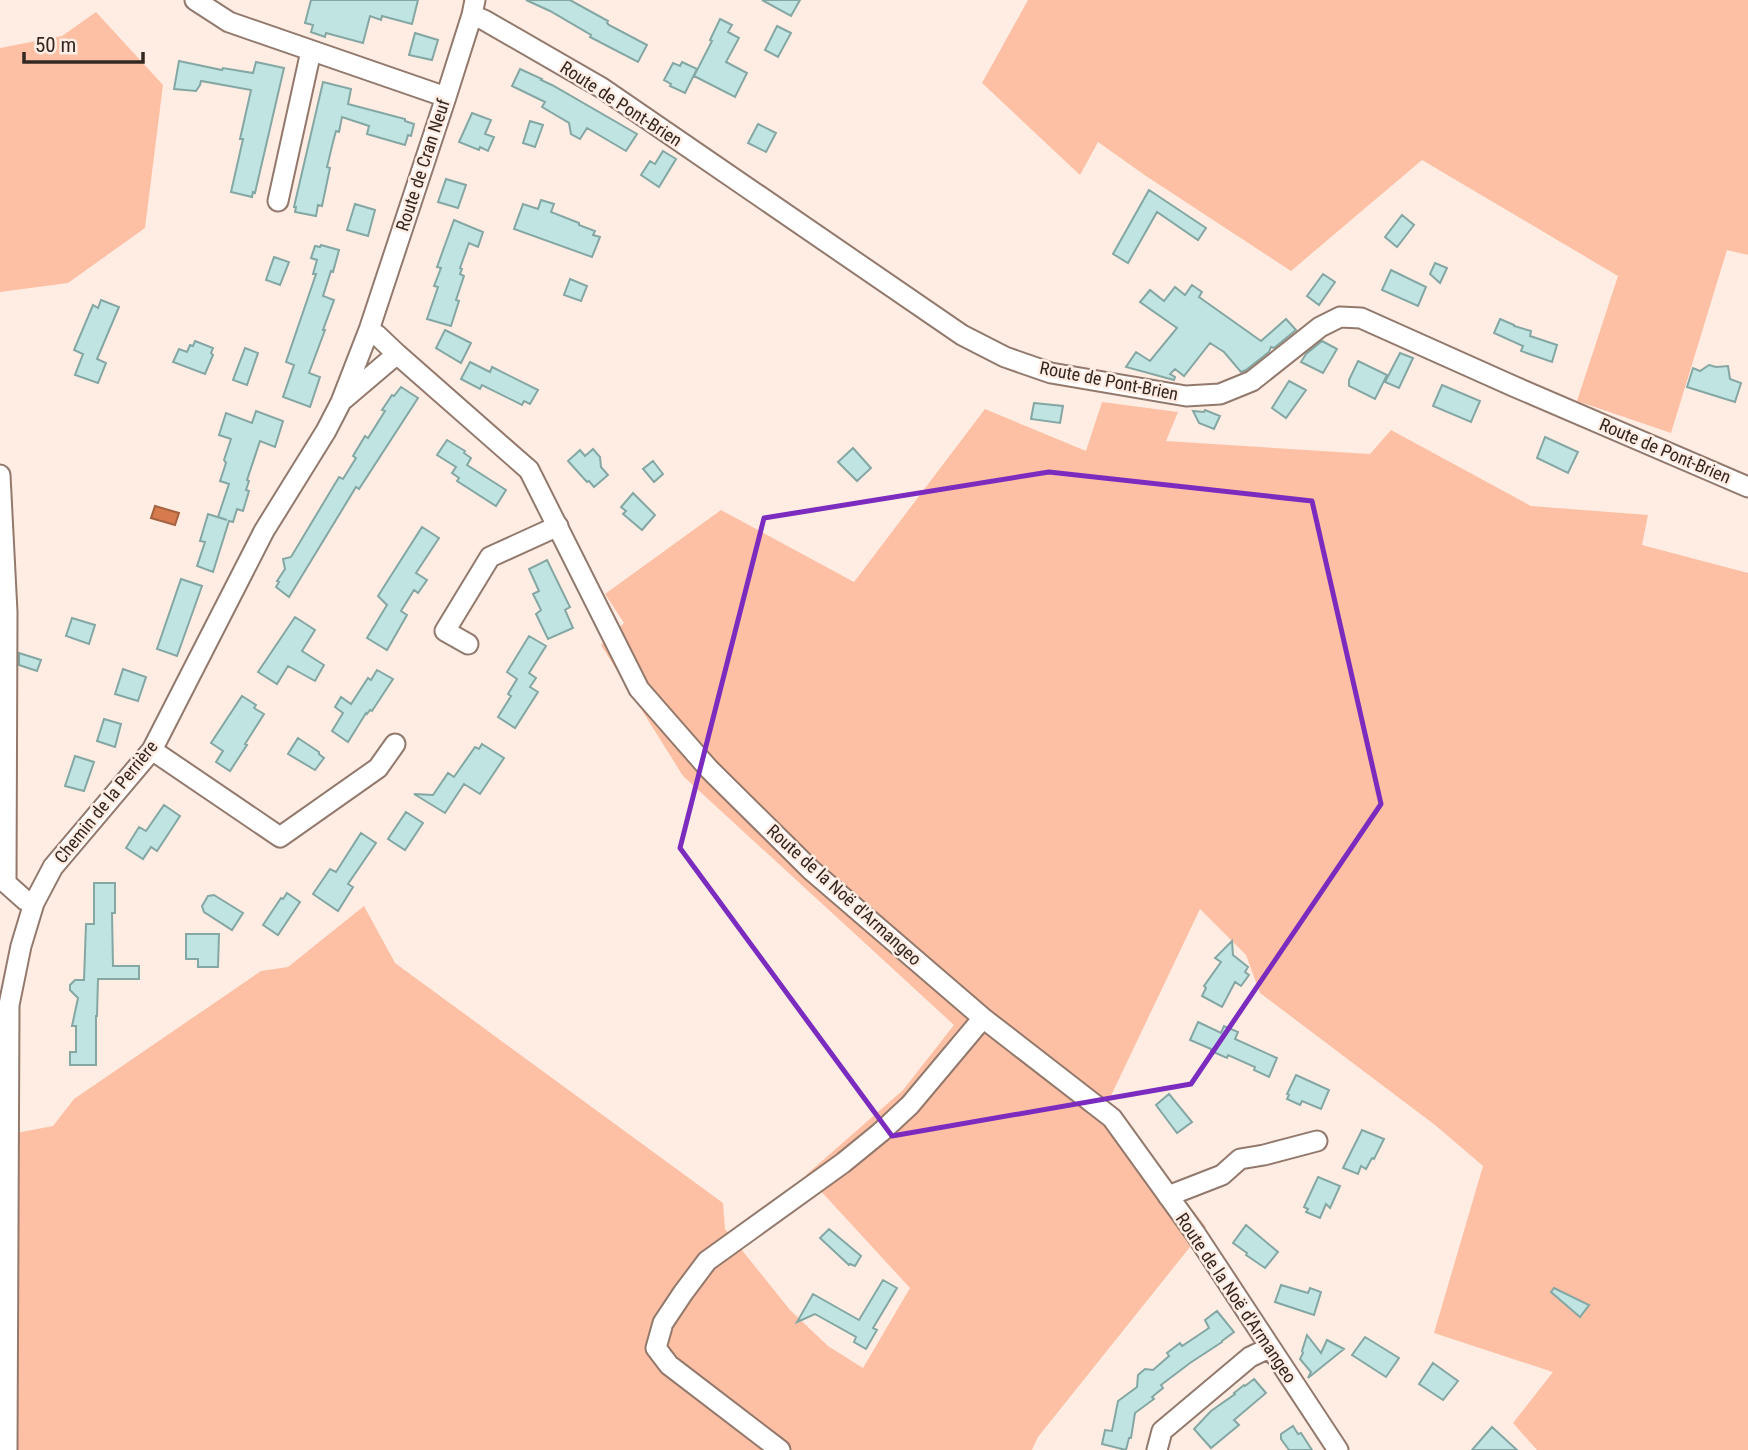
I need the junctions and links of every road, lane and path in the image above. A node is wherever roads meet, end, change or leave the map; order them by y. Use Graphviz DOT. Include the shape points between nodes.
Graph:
graph roads {
  1 [pos="195,0"];
  2 [pos="473,8"];
  3 [pos="311,51"];
  4 [pos="446,97"];
  5 [pos="278,201"];
  6 [pos="369,330"];
  7 [pos="397,354"];
  8 [pos="341,402"];
  9 [pos="0,475"];
  10 [pos="1748,487"];
  11 [pos="558,526"];
  12 [pos="468,644"];
  13 [pos="395,744"];
  14 [pos="152,750"];
  15 [pos="34,904"];
  16 [pos="983,1018"];
  17 [pos="1317,1141"];
  18 [pos="1168,1196"];
  19 [pos="1269,1348"];
  20 [pos="7,1450"];
  21 [pos="780,1450"];
  22 [pos="1157,1450"];
  23 [pos="1338,1450"];
  1 -- 3 [label="street" via="229,22"];
  2 -- 4 [label="street, Route de Cran Neuf"];
  2 -- 10 [label="street, Route de Pont-Brien" via="484,20 602,88 962,335 1005,357 1051,373 1129,387 1186,396 1220,394 1252,381 1320,327 1340,317 1361,318"];
  3 -- 4 [label="street"];
  3 -- 5 [label="street"];
  4 -- 6 [label="street, Route de Cran Neuf"];
  6 -- 7 [label="street, Route de la Noë d'Armangeo"];
  6 -- 8 [label="street, Chemin de la Perrière"];
  7 -- 8 [label="street, Chemin de la Perrière"];
  7 -- 11 [label="street, Route de la Noë d'Armangeo" via="529,470"];
  8 -- 14 [label="street, Chemin de la Perrière" via="264,531"];
  9 -- 15 [label="street" via="7,612 6,883"];
  11 -- 12 [label="street" via="490,557 445,631"];
  11 -- 16 [label="street, Route de la Noë d'Armangeo" via="639,689 709,769 811,870"];
  13 -- 14 [label="street" via="378,768 280,837"];
  14 -- 15 [label="street, Chemin de la Perrière" via="52,867"];
  15 -- 20 [label="street, Chemin de la Perrière" via="9,1005"];
  16 -- 18 [label="street, Route de la Noë d'Armangeo" via="1112,1118"];
  16 -- 21 [label="street" via="910,1105 881,1132 707,1261 663,1323 656,1348 669,1366"];
  17 -- 18 [label="street" via="1240,1159 1222,1175"];
  18 -- 19 [label="street, Route de la Noë d'Armangeo"];
  19 -- 22 [label="street" via="1250,1357 1162,1431"];
  19 -- 23 [label="street, Route de la Noë d'Armangeo"];
}
